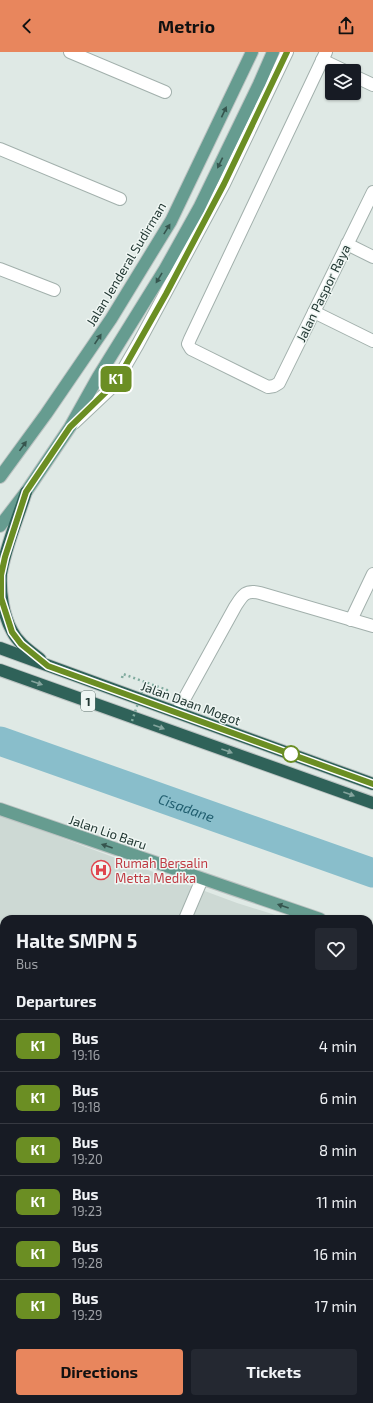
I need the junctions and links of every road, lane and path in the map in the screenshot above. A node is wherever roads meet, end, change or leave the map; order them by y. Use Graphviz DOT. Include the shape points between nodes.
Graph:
graph roads {
  1 [pos="70,52"];
  2 [pos="252,52"];
  3 [pos="272,52"];
  4 [pos="287,52"];
  5 [pos="324,56"];
  6 [pos="335,64"];
  7 [pos="361,79"];
  8 [pos="373,85"];
  9 [pos="166,92"];
  10 [pos="0,149"];
  11 [pos="373,192"];
  12 [pos="120,199"];
  13 [pos="347,244"];
  14 [pos="373,257"];
  15 [pos="0,269"];
  16 [pos="54,290"];
  17 [pos="314,312"];
  18 [pos="373,341"];
  19 [pos="70,427"];
  20 [pos="0,477"];
  21 [pos="26,492"];
  22 [pos="0,526"];
  23 [pos="373,574"];
  24 [pos="351,620"];
  25 [pos="373,626"];
  26 [pos="0,648"];
  27 [pos="48,666"];
  28 [pos="0,670"];
  29 [pos="128,680"];
  30 [pos="145,683"];
  31 [pos="149,688"];
  32 [pos="181,714"];
  33 [pos="132,721"];
  34 [pos="373,784"];
  35 [pos="373,803"];
  36 [pos="0,809"];
  37 [pos="202,879"];
  38 [pos="187,915"];
  39 [pos="308,915"];
  1 -- 9 [label="street"];
  20 -- 2 [label="main road, Jalan Jenderal Sudirman, one-way" via="111,319 171,221"];
  3 -- 19 [label="main road, one-way" via="199,208"];
  4 -- 19 [label="street" via="224,184 123,370 108,390"];
  5 -- 6 [label="street"];
  5 -- 17 [label="street, Jalan Paspor Raya" via="188,344 191,349 268,387 274,386 279,383"];
  7 -- 8 [label="street"];
  10 -- 12 [label="street"];
  11 -- 13 [label="street, Jalan Paspor Raya"];
  13 -- 14 [label="street"];
  13 -- 17 [label="street, Jalan Paspor Raya"];
  15 -- 16 [label="street"];
  17 -- 18 [label="street"];
  19 -- 21 [label="main road"];
  21 -- 22 [label="main road"];
  21 -- 27 [label="highway" via="5,557 1,575 1,598 12,632 21,644"];
  23 -- 24 [label="street"];
  24 -- 25 [label="street"];
  24 -- 32 [label="street" via="253,591 247,592 241,597"];
  26 -- 27 [label="highway, Jalan Daan Mogot / 1"];
  27 -- 32 [label="highway, Jalan Daan Mogot / 1"];
  28 -- 35 [label="highway, 1, one-way"];
  29 -- 30 [label="path" via="122,678 123,674"];
  30 -- 31 [label="path" via="167,690 165,694"];
  30 -- 33 [label="path, bridge"];
  32 -- 34 [label="highway, Jalan Daan Mogot / 1"];
  37 -- 36 [label="main road, Jalan Lio Baru, one-way"];
  37 -- 38 [label="street"];
  39 -- 37 [label="main road, Jalan Lio Baru, one-way"];
}
